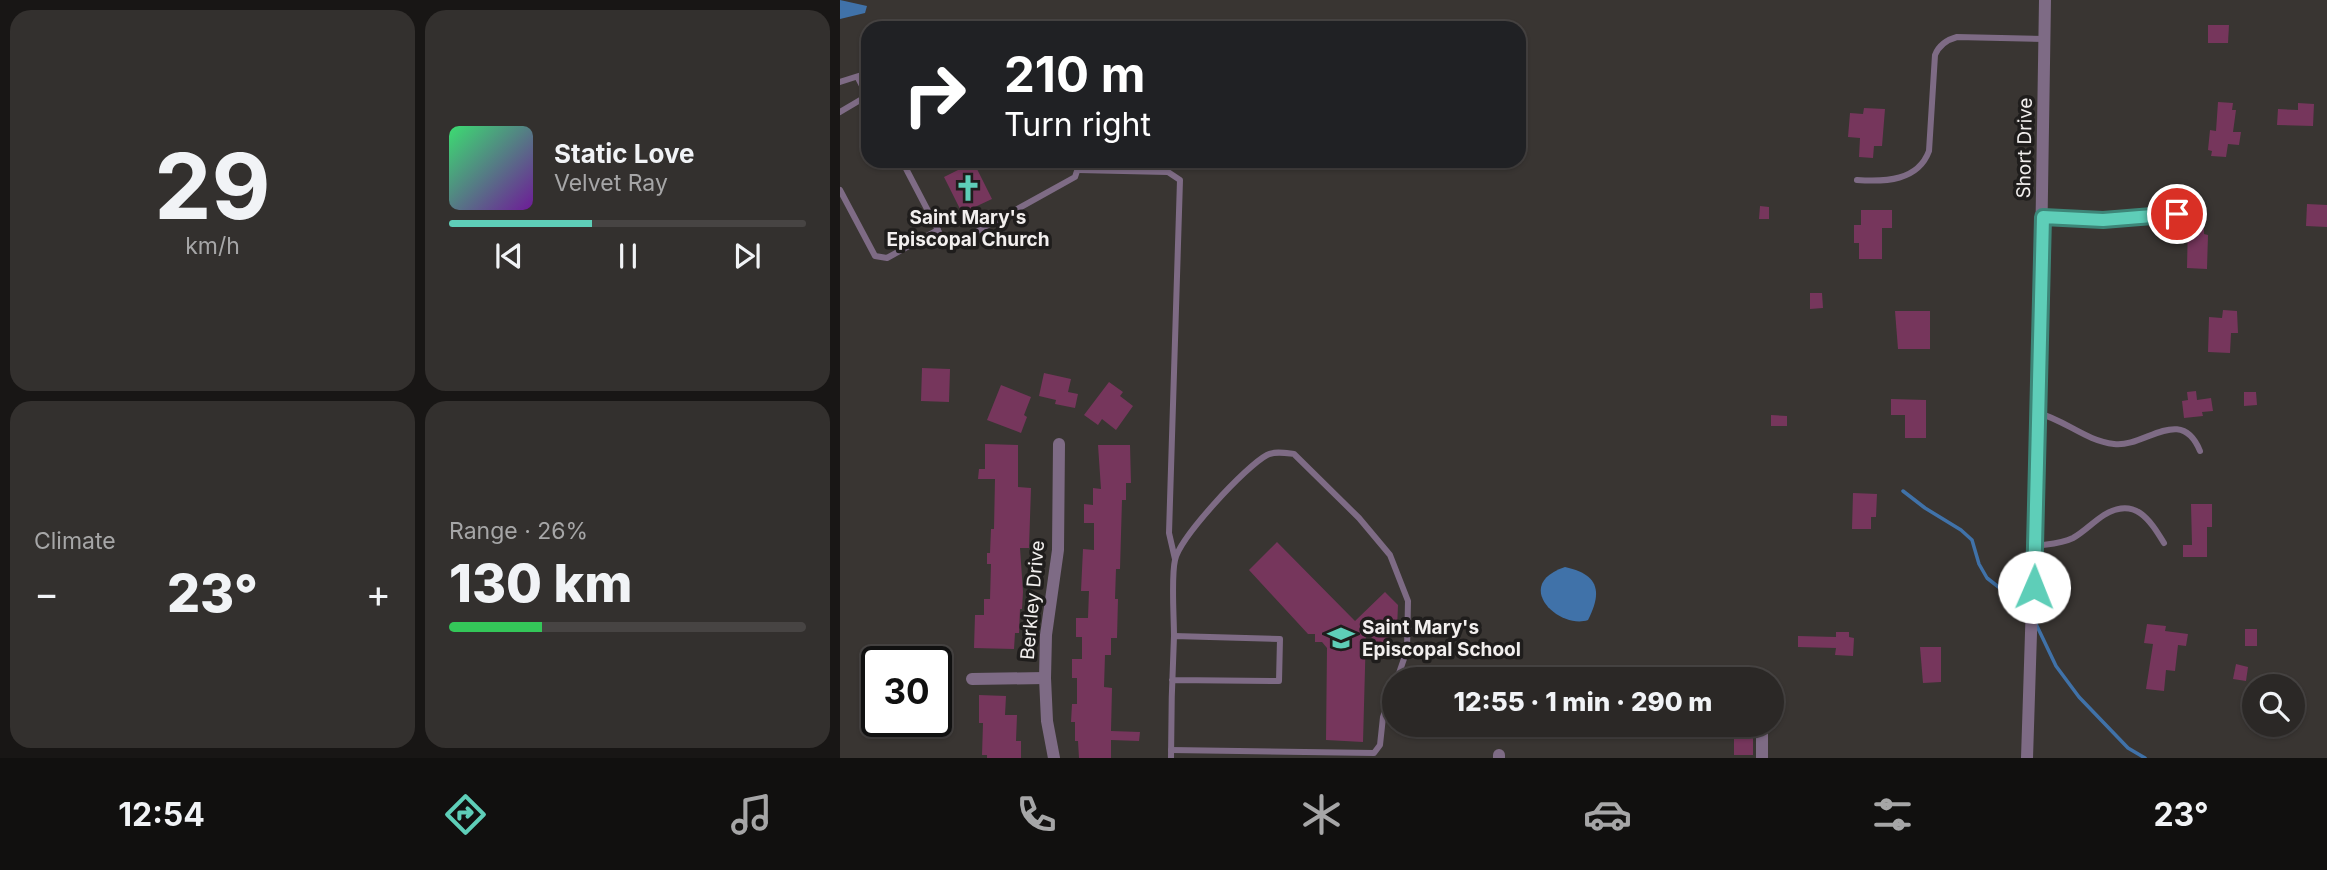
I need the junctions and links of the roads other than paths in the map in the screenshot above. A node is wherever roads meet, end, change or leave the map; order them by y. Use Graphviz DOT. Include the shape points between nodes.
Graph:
graph roads {
  1 [pos="2045,0"];
  2 [pos="2045,39"];
  3 [pos="861,76"];
  4 [pos="858,78"];
  5 [pos="840,82"];
  6 [pos="861,84"];
  7 [pos="861,101"];
  8 [pos="840,112"];
  9 [pos="906,168"];
  10 [pos="1078,170"];
  11 [pos="1857,180"];
  12 [pos="840,190"];
  13 [pos="2192,214"];
  14 [pos="2043,217"];
  15 [pos="938,230"];
  16 [pos="2038,414"];
  17 [pos="1059,444"];
  18 [pos="2200,451"];
  19 [pos="2164,543"];
  20 [pos="2035,546"];
  21 [pos="1175,559"];
  22 [pos="1174,636"];
  23 [pos="1401,667"];
  24 [pos="1045,678"];
  25 [pos="972,679"];
  26 [pos="1172,680"];
  27 [pos="1382,726"];
  28 [pos="1762,737"];
  29 [pos="1171,754"];
  30 [pos="1055,758"];
  31 [pos="1762,758"];
  32 [pos="2027,758"];
  1 -- 2 [label="street, Short Drive"];
  2 -- 11 [label="lane" via="1957,37 1945,42 1935,55 1929,151 1923,163 1902,178"];
  2 -- 14 [label="street, Short Drive"];
  3 -- 4 [label="lane"];
  4 -- 5 [label="lane"];
  4 -- 6 [label="lane"];
  7 -- 8 [label="lane"];
  9 -- 15 [label="lane"];
  10 -- 15 [label="lane" via="1075,177 956,243 944,242"];
  10 -- 21 [label="lane" via="1168,172 1180,180 1169,533"];
  12 -- 15 [label="lane" via="876,256 887,258"];
  13 -- 14 [label="lane" via="2103,220"];
  14 -- 16 [label="street, Short Drive"];
  16 -- 18 [label="lane" via="2117,445 2156,432 2187,432"];
  16 -- 20 [label="street, Short Drive"];
  17 -- 24 [label="street, Berkley Drive" via="1058,550"];
  19 -- 20 [label="lane" via="2148,518 2121,508 2066,541"];
  20 -- 32 [label="street, Short Drive"];
  21 -- 22 [label="lane"];
  21 -- 23 [label="lane" via="1188,536 1245,474 1268,454 1294,454 1390,555 1408,601 1407,650"];
  22 -- 26 [label="lane"];
  22 -- 26 [label="lane" via="1280,639 1279,681"];
  24 -- 25 [label="street"];
  24 -- 30 [label="street, Berkley Drive"];
  26 -- 29 [label="lane"];
  27 -- 29 [label="lane" via="1380,745 1374,752"];
  28 -- 31 [label="street"];
}
